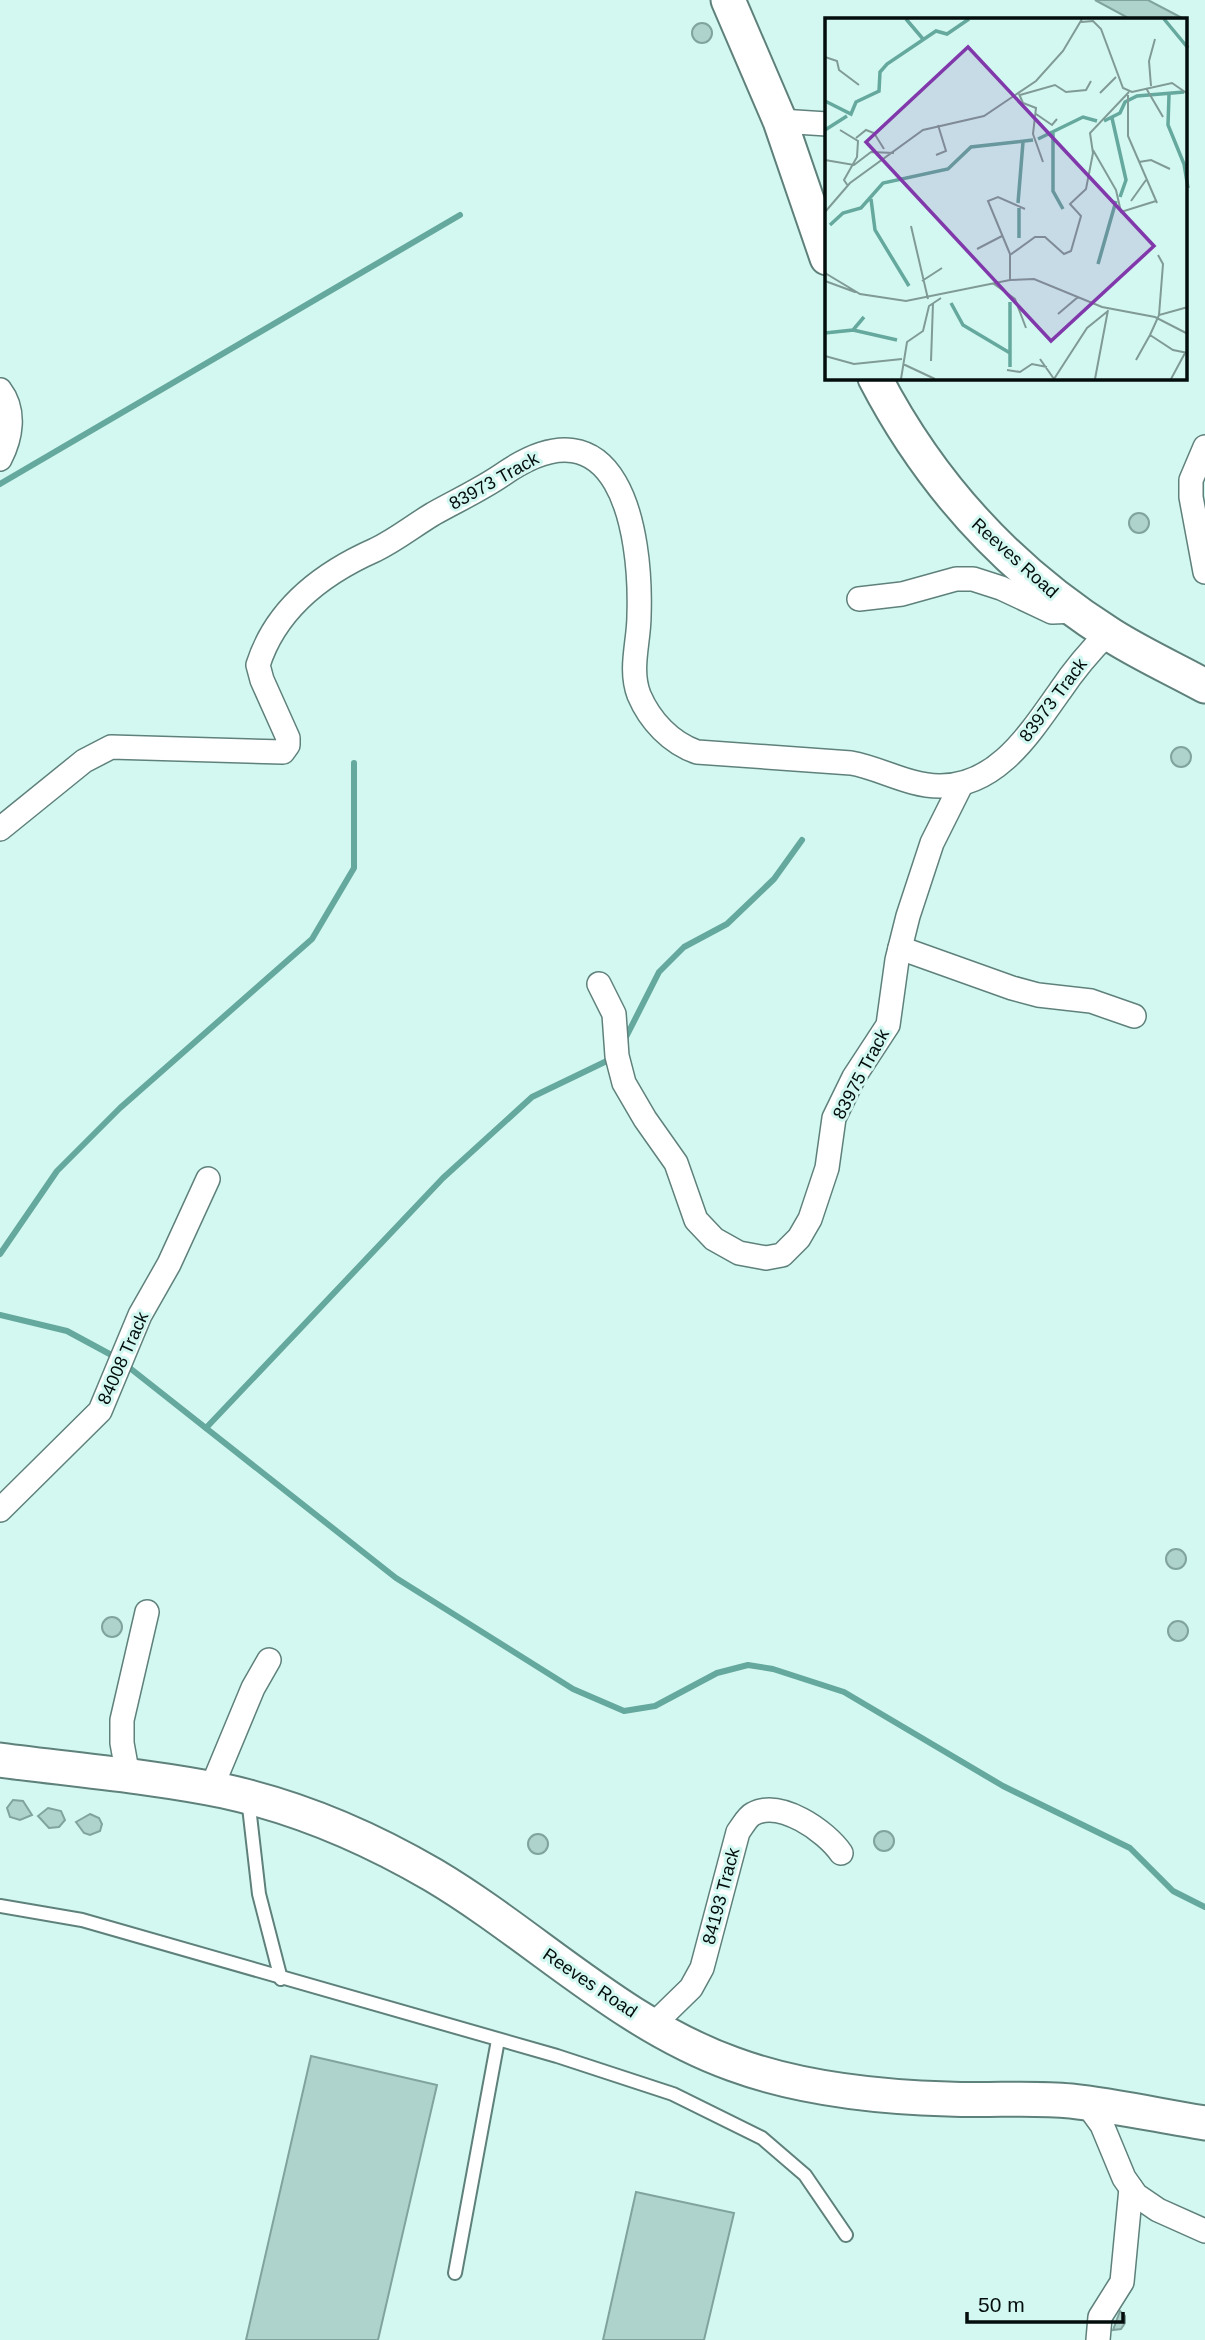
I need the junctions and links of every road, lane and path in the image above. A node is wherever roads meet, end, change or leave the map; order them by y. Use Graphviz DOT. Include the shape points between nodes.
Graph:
graph roads {
  1 [pos="728,0"];
  2 [pos="780,121"];
  3 [pos="825,124"];
  4 [pos="825,252"];
  5 [pos="875,380"];
  6 [pos="0,390"];
  7 [pos="1205,447"];
  8 [pos="0,459"];
  9 [pos="1205,572"];
  10 [pos="859,599"];
  11 [pos="1077,611"];
  12 [pos="1108,633"];
  13 [pos="1205,686"];
  14 [pos="961,785"];
  15 [pos="0,829"];
  16 [pos="900,948"];
  17 [pos="598,984"];
  18 [pos="1134,1016"];
  19 [pos="208,1179"];
  20 [pos="0,1510"];
  21 [pos="147,1612"];
  22 [pos="269,1660"];
  23 [pos="0,1760"];
  24 [pos="128,1776"];
  25 [pos="211,1789"];
  26 [pos="248,1798"];
  27 [pos="841,1853"];
  28 [pos="0,1906"];
  29 [pos="281,1979"];
  30 [pos="653,2025"];
  31 [pos="498,2040"];
  32 [pos="1086,2104"];
  33 [pos="1205,2123"];
  34 [pos="1131,2188"];
  35 [pos="1205,2231"];
  36 [pos="846,2235"];
  37 [pos="455,2273"];
  38 [pos="1098,2340"];
  1 -- 2 [label="street"];
  2 -- 3 [label="street"];
  2 -- 4 [label="street"];
  5 -- 11 [label="street, Reeves Road" via="917,449 964,511 1034,579"];
  6 -- 8 [label="street" via="10,424"];
  7 -- 9 [label="street" via="1191,480 1191,497"];
  10 -- 11 [label="street" via="973,579 1052,612"];
  11 -- 12 [label="street, Reeves Road"];
  12 -- 13 [label="street, Reeves Road"];
  12 -- 14 [label="street, 83973 Track" via="1022,742 996,766"];
  14 -- 15 [label="street, 83973 Track" via="920,783 851,763 718,756 679,744 662,730 636,684 638,584 626,506 599,459 563,451 515,466 385,545 345,564 287,611 258,665 288,738 283,752 111,747 84,761"];
  14 -- 16 [label="street, 83975 Track" via="932,843"];
  16 -- 17 [label="street, 83975 Track" via="888,1025 834,1118 827,1168 810,1219 788,1250 766,1258 727,1247 696,1220 676,1163 624,1083 614,1014"];
  16 -- 18 [label="street" via="1012,988 1091,1001"];
  19 -- 20 [label="street, 84008 Track" via="140,1315 100,1410"];
  21 -- 24 [label="street" via="122,1720"];
  22 -- 25 [label="street"];
  23 -- 24 [label="street, Reeves Road"];
  24 -- 25 [label="street, Reeves Road"];
  25 -- 26 [label="street, Reeves Road"];
  26 -- 29 [label="lane" via="259,1894"];
  26 -- 30 [label="street, Reeves Road" via="361,1837 435,1876"];
  27 -- 30 [label="street, 84193 Track" via="832,1840 785,1812 752,1814 738,1832 702,1968 691,1988"];
  28 -- 29 [label="lane" via="82,1920"];
  29 -- 31 [label="lane"];
  30 -- 32 [label="street, Reeves Road" via="730,2063 831,2089"];
  31 -- 36 [label="lane" via="673,2094 762,2138 804,2175"];
  31 -- 37 [label="lane"];
  32 -- 33 [label="street, Reeves Road"];
  32 -- 34 [label="street" via="1102,2126"];
  34 -- 35 [label="street" via="1148,2204"];
  34 -- 38 [label="street" via="1122,2282 1100,2317"];
}
